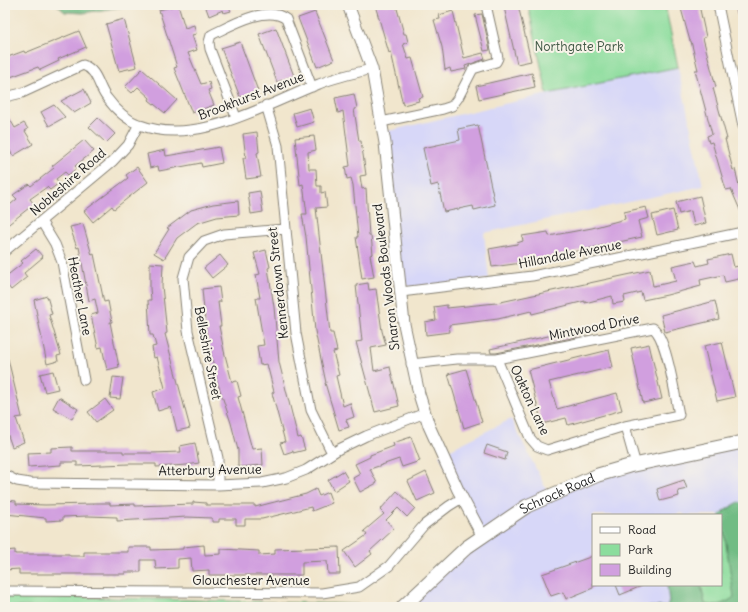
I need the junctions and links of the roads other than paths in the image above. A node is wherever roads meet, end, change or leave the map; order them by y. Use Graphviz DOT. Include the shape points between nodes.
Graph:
graph roads {
  1 [pos="348,5"];
  2 [pos="486,5"];
  3 [pos="718,5"];
  4 [pos="372,69"];
  5 [pos="312,87"];
  6 [pos="739,88"];
  7 [pos="5,97"];
  8 [pos="266,106"];
  9 [pos="236,117"];
  10 [pos="381,122"];
  11 [pos="139,124"];
  12 [pos="743,126"];
  13 [pos="41,221"];
  14 [pos="285,229"];
  15 [pos="743,232"];
  16 [pos="5,252"];
  17 [pos="401,292"];
  18 [pos="497,359"];
  19 [pos="412,364"];
  20 [pos="84,380"];
  21 [pos="425,413"];
  22 [pos="679,415"];
  23 [pos="625,426"];
  24 [pos="743,442"];
  25 [pos="332,453"];
  26 [pos="636,465"];
  27 [pos="5,475"];
  28 [pos="218,485"];
  29 [pos="462,498"];
  30 [pos="482,536"];
  31 [pos="5,591"];
  32 [pos="403,607"];
  1 -- 4 [label="street, Sharon Woods Boulevard"];
  2 -- 10 [label="street" via="498,58 496,62 473,69 452,106"];
  3 -- 6 [label="street"];
  4 -- 5 [label="street, Brookhurst Avenue"];
  4 -- 10 [label="street, Sharon Woods Boulevard"];
  5 -- 8 [label="street, Brookhurst Avenue"];
  5 -- 9 [label="street" via="286,19 280,14 272,13 255,16 211,34 209,42"];
  6 -- 12 [label="street"];
  7 -- 11 [label="street, Brookhurst Avenue" via="28,90 83,65 90,67 94,72 107,98 122,115"];
  8 -- 9 [label="street, Brookhurst Avenue"];
  8 -- 14 [label="street, Kennerdown Street" via="278,146"];
  9 -- 11 [label="street, Brookhurst Avenue" via="193,131 156,130"];
  10 -- 17 [label="street, Sharon Woods Boulevard"];
  11 -- 13 [label="street, Nobleshire Road" via="128,145 113,161"];
  13 -- 16 [label="street, Nobleshire Road"];
  13 -- 20 [label="street, Heather Lane" via="62,262"];
  14 -- 25 [label="street, Kennerdown Street" via="296,333 311,410"];
  14 -- 28 [label="street, Belleshire Street" via="224,234 204,242 189,257 183,278 188,331 218,458"];
  15 -- 17 [label="street, Hillandale Avenue" via="532,276"];
  17 -- 19 [label="street, Sharon Woods Boulevard"];
  18 -- 19 [label="street, Oakton Lane" via="457,359"];
  18 -- 22 [label="street, Mintwood Drive" via="653,328 664,344"];
  18 -- 23 [label="street, Oakton Lane" via="530,438 537,446 547,450"];
  19 -- 21 [label="street, Sharon Woods Boulevard"];
  21 -- 25 [label="street, Atterbury Avenue" via="366,436"];
  21 -- 29 [label="street, Sharon Woods Boulevard"];
  22 -- 23 [label="street, Oakton Lane"];
  23 -- 26 [label="street"];
  24 -- 26 [label="main road, Schrock Road"];
  25 -- 28 [label="street, Atterbury Avenue" via="306,470 286,478 262,483"];
  26 -- 30 [label="main road, Schrock Road" via="598,475 527,506"];
  27 -- 28 [label="street, Atterbury Avenue" via="17,481 30,483"];
  29 -- 30 [label="street, Sharon Woods Boulevard"];
  29 -- 31 [label="street, Glouchester Avenue" via="424,525 389,566 359,586 322,593"];
  30 -- 32 [label="main road, Schrock Road" via="445,566"];
}
